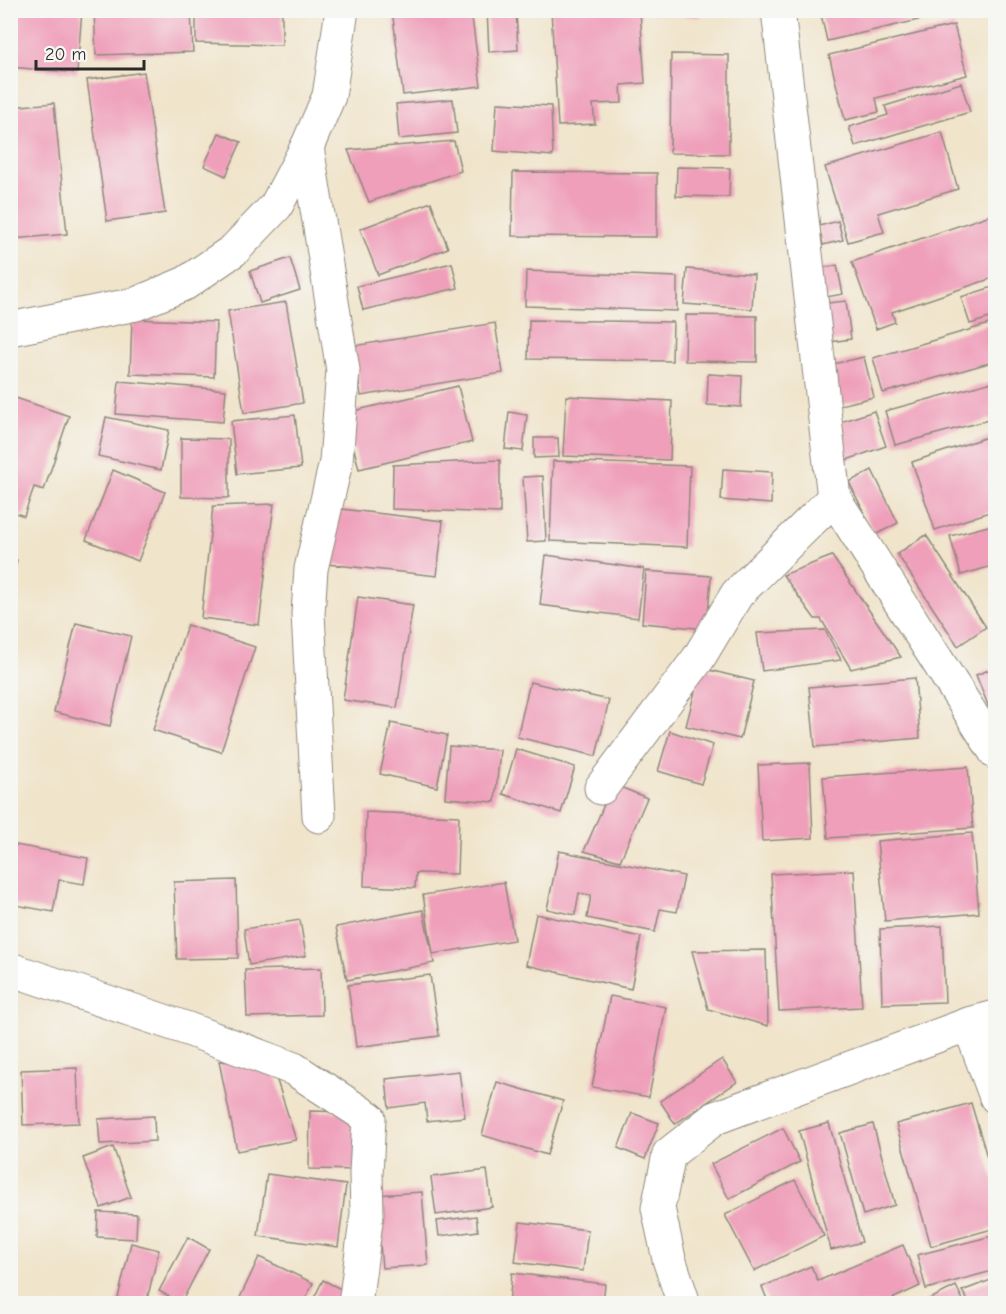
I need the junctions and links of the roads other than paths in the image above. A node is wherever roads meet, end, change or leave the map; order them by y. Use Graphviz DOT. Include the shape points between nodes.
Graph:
graph roads {
  1 [pos="342,10"];
  2 [pos="778,10"];
  3 [pos="307,147"];
  4 [pos="10,329"];
  5 [pos="834,498"];
  6 [pos="996,753"];
  7 [pos="601,788"];
  8 [pos="319,816"];
  9 [pos="10,969"];
  10 [pos="982,1021"];
  11 [pos="996,1097"];
  12 [pos="355,1304"];
  13 [pos="684,1304"];
  1 -- 3 [label="street" via="329,96"];
  2 -- 5 [label="street"];
  3 -- 4 [label="street" via="276,206 234,250 186,284 136,304"];
  3 -- 8 [label="street" via="343,370 336,462 311,569 308,614"];
  5 -- 6 [label="street"];
  5 -- 7 [label="street" via="737,594 698,659"];
  9 -- 12 [label="street" via="294,1069 369,1118 367,1214"];
  10 -- 11 [label="street"];
  10 -- 13 [label="street" via="715,1118 669,1154 658,1208"];
}
